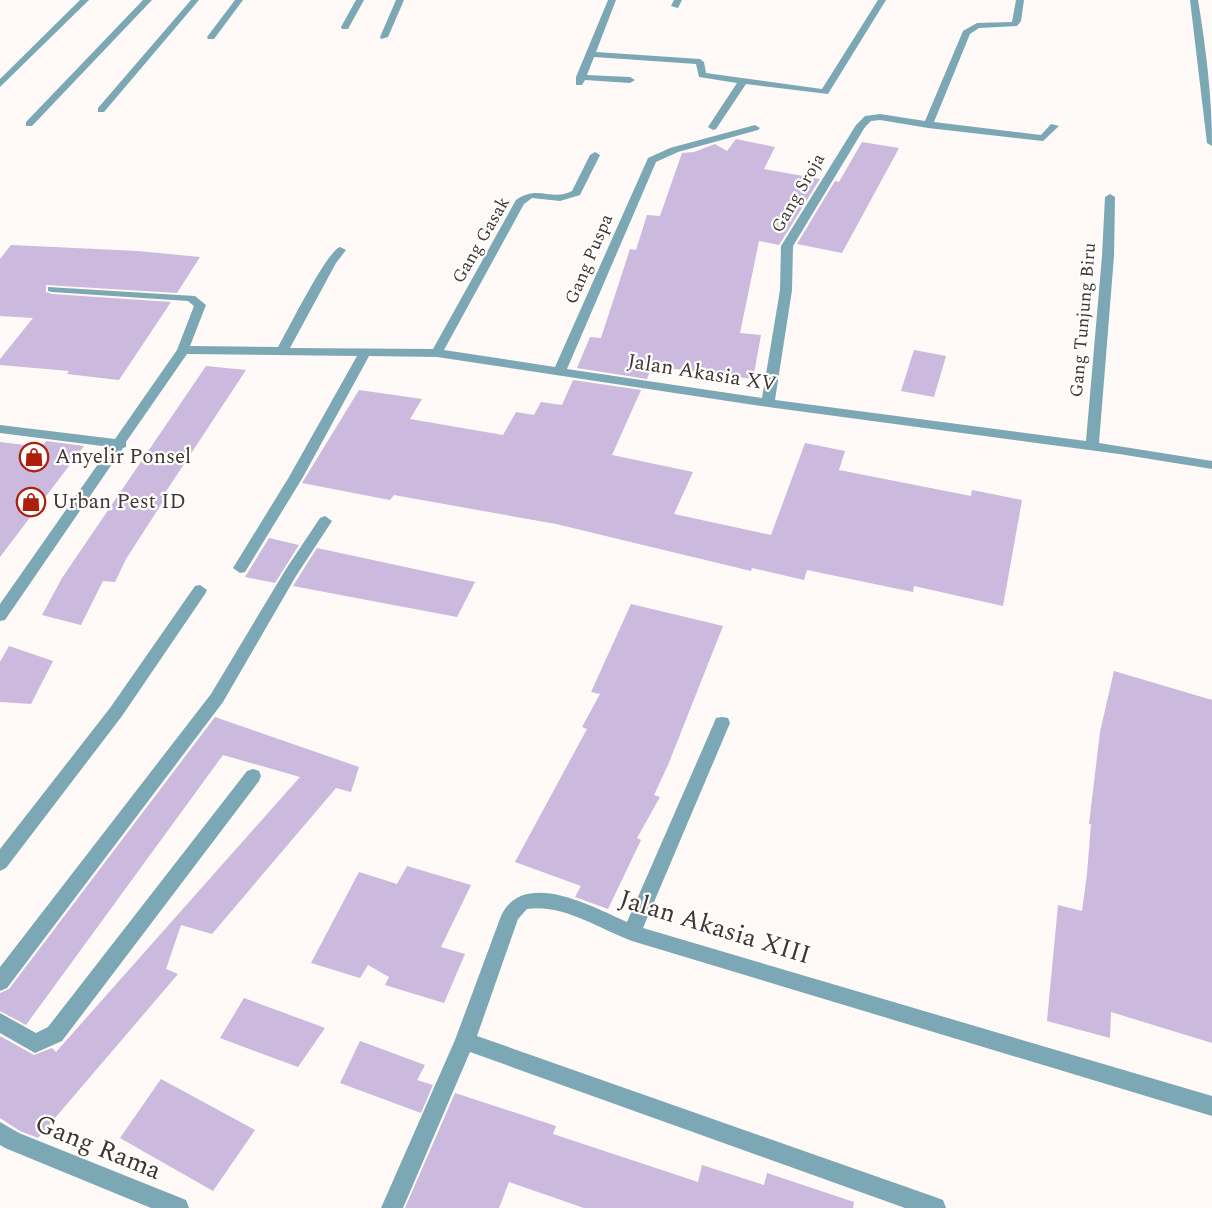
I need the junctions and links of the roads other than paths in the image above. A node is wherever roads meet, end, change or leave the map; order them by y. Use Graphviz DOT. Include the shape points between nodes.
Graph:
graph roads {
  1 [pos="85,0"];
  2 [pos="148,0"];
  3 [pos="195,0"];
  4 [pos="238,0"];
  5 [pos="360,0"];
  6 [pos="400,0"];
  7 [pos="612,0"];
  8 [pos="882,0"];
  9 [pos="1020,0"];
  10 [pos="1194,0"];
  11 [pos="345,27"];
  12 [pos="211,37"];
  13 [pos="384,37"];
  14 [pos="591,54"];
  15 [pos="630,80"];
  16 [pos="743,81"];
  17 [pos="0,84"];
  18 [pos="100,110"];
  19 [pos="29,124"];
  20 [pos="928,125"];
  21 [pos="1054,126"];
  22 [pos="713,127"];
  23 [pos="755,128"];
  24 [pos="1212,143"];
  25 [pos="595,154"];
  26 [pos="1110,198"];
  27 [pos="340,250"];
  28 [pos="52,289"];
  29 [pos="183,350"];
  30 [pos="282,351"];
  31 [pos="365,352"];
  32 [pos="437,353"];
  33 [pos="560,371"];
  34 [pos="768,403"];
  35 [pos="0,429"];
  36 [pos="121,444"];
  37 [pos="1092,446"];
  38 [pos="1212,465"];
  39 [pos="325,521"];
  40 [pos="240,568"];
  41 [pos="200,590"];
  42 [pos="0,616"];
  43 [pos="722,723"];
  44 [pos="253,776"];
  45 [pos="0,862"];
  46 [pos="632,933"];
  47 [pos="0,982"];
  48 [pos="0,1022"];
  49 [pos="465,1041"];
  50 [pos="1212,1106"];
  51 [pos="0,1132"];
  52 [pos="178,1208"];
  53 [pos="392,1208"];
  54 [pos="935,1208"];
  1 -- 17 [label="street"];
  2 -- 19 [label="street"];
  3 -- 18 [label="street"];
  4 -- 12 [label="street"];
  5 -- 11 [label="street"];
  6 -- 13 [label="street"];
  7 -- 14 [label="street"];
  8 -- 16 [label="street" via="825,92"];
  9 -- 20 [label="street" via="1014,24 976,26 966,33"];
  10 -- 24 [label="street"];
  14 -- 15 [label="street" via="580,80"];
  14 -- 16 [label="street" via="700,62 702,75"];
  16 -- 22 [label="street"];
  20 -- 21 [label="street" via="1043,138"];
  20 -- 34 [label="street, Gang Sroja" via="868,118 787,246 786,290"];
  23 -- 33 [label="street, Gang Puspa" via="674,150 652,160"];
  25 -- 32 [label="street, Gang Gasak" via="572,197 530,195 520,202"];
  26 -- 37 [label="street, Gang Tunjung Biru"];
  27 -- 30 [label="street"];
  28 -- 29 [label="street" via="191,298 200,305"];
  29 -- 30 [label="street, Jalan Akasia XV"];
  29 -- 36 [label="street"];
  30 -- 31 [label="street, Jalan Akasia XV"];
  31 -- 32 [label="street, Jalan Akasia XV"];
  31 -- 40 [label="street"];
  32 -- 33 [label="street, Jalan Akasia XV"];
  33 -- 34 [label="street, Jalan Akasia XV"];
  34 -- 37 [label="street, Jalan Akasia XV"];
  35 -- 36 [label="street"];
  36 -- 42 [label="street"];
  37 -- 38 [label="street, Jalan Akasia XV"];
  39 -- 47 [label="street" via="218,698"];
  41 -- 45 [label="street" via="116,712"];
  43 -- 46 [label="street"];
  44 -- 48 [label="street" via="55,1034 35,1044"];
  46 -- 49 [label="street, Jalan Akasia XIII" via="545,900 516,905"];
  46 -- 50 [label="street, Jalan Akasia XIII"];
  49 -- 53 [label="street, Jalan Akasia XIII"];
  49 -- 54 [label="street"];
  51 -- 52 [label="street, Gang Rama" via="12,1142"];
}
